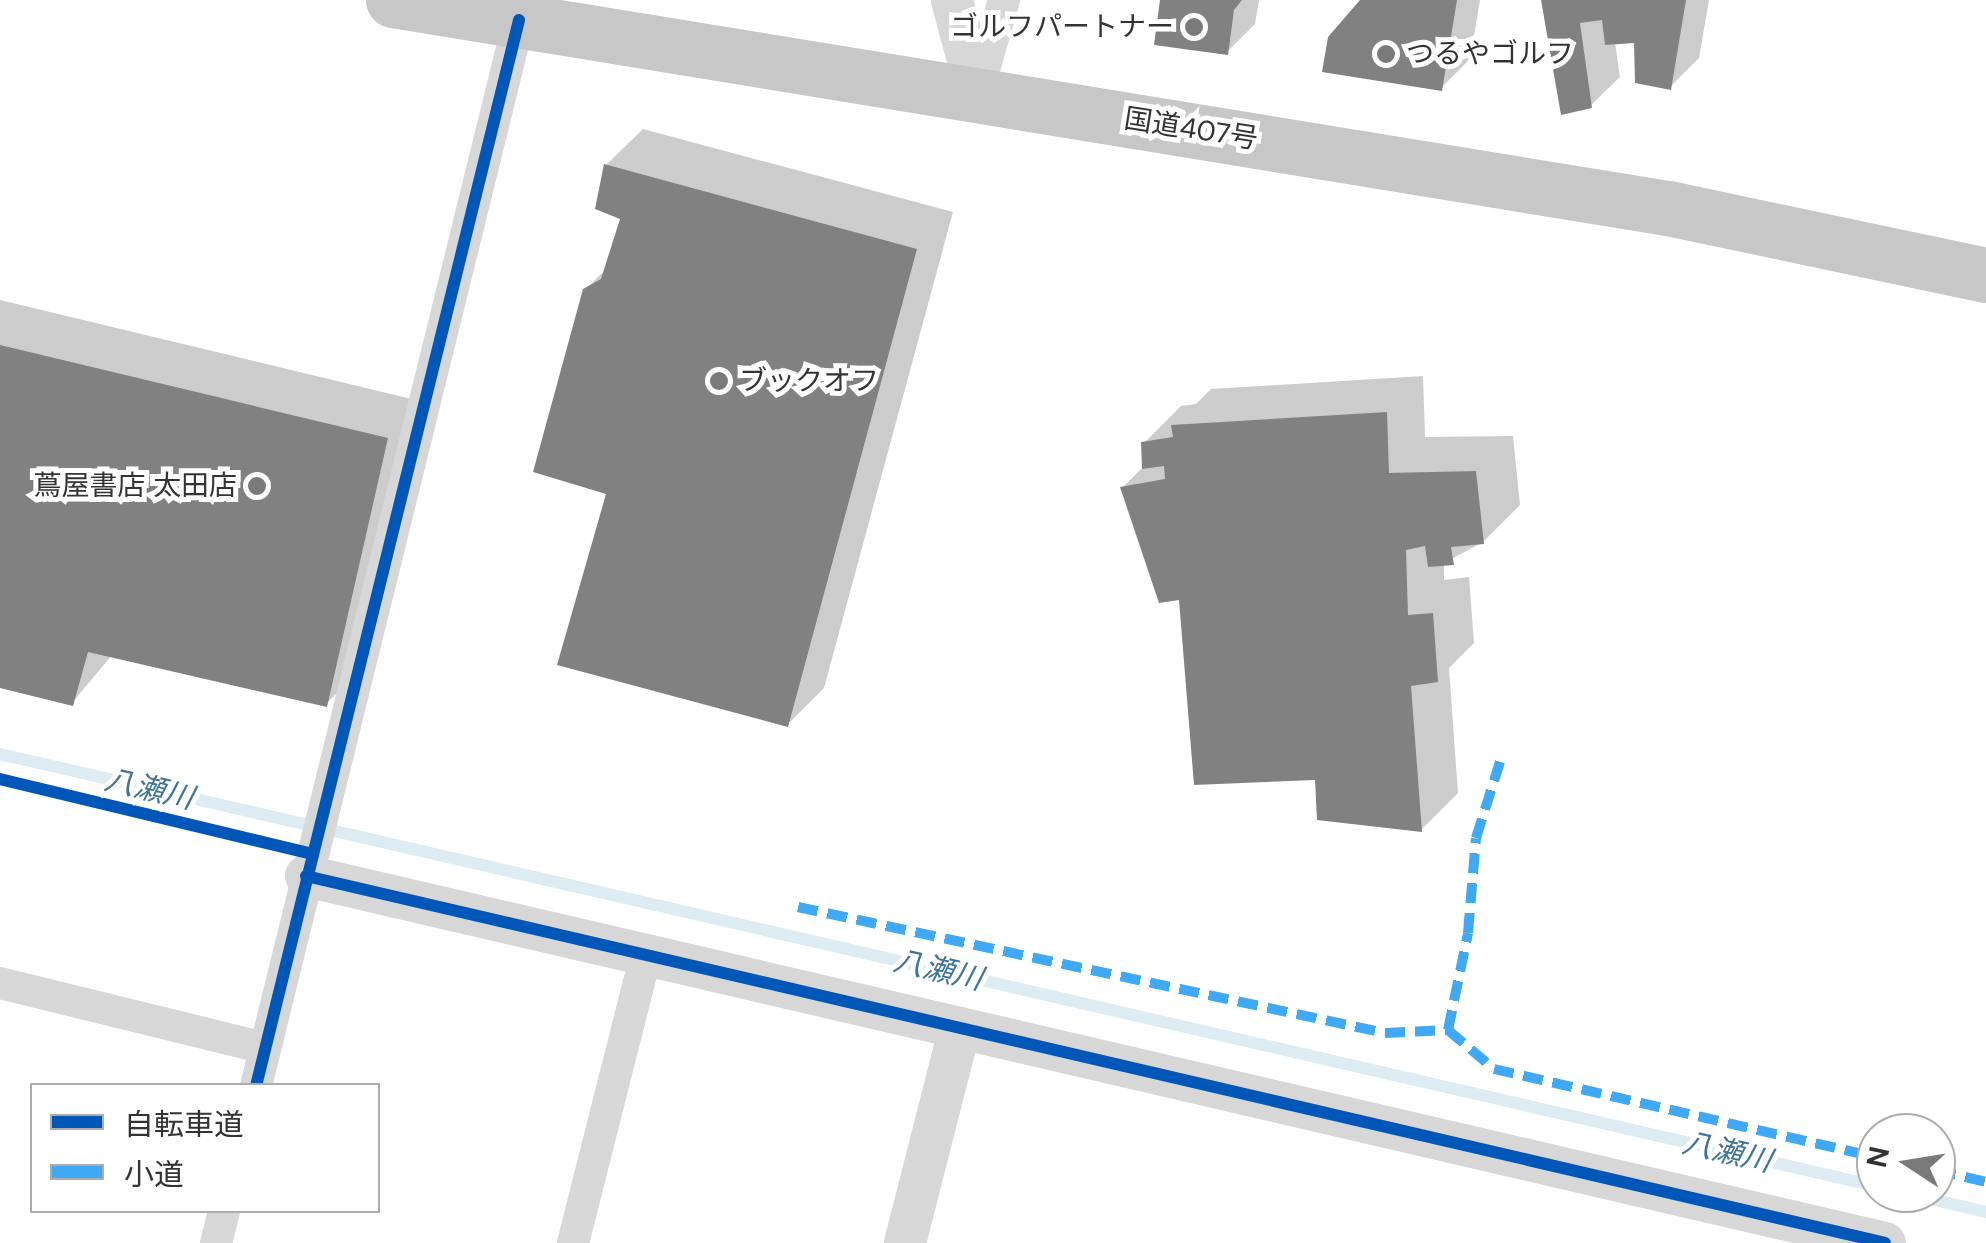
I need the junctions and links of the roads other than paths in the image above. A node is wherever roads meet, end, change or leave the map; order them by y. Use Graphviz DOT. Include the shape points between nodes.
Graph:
graph roads {
  1 [pos="393,0"];
  2 [pos="952,0"];
  3 [pos="1004,0"];
  4 [pos="519,20"];
  5 [pos="977,94"];
  6 [pos="1986,274"];
  7 [pos="310,864"];
  8 [pos="645,958"];
  9 [pos="0,983"];
  10 [pos="960,1028"];
  11 [pos="265,1048"];
  12 [pos="257,1083"];
  13 [pos="223,1213"];
  14 [pos="216,1243"];
  15 [pos="573,1243"];
  16 [pos="905,1243"];
  17 [pos="1885,1243"];
  1 -- 4 [label="highway, 国道407号"];
  2 -- 5 [label="street"];
  3 -- 5 [label="street"];
  4 -- 5 [label="highway, 国道407号"];
  4 -- 7 [label="street"];
  5 -- 6 [label="highway, 国道407号" via="1668,208"];
  7 -- 8 [label="street"];
  7 -- 11 [label="street"];
  8 -- 10 [label="street"];
  8 -- 15 [label="street"];
  9 -- 11 [label="street"];
  10 -- 16 [label="street"];
  10 -- 17 [label="street"];
  11 -- 12 [label="street"];
  13 -- 14 [label="street"];
}
